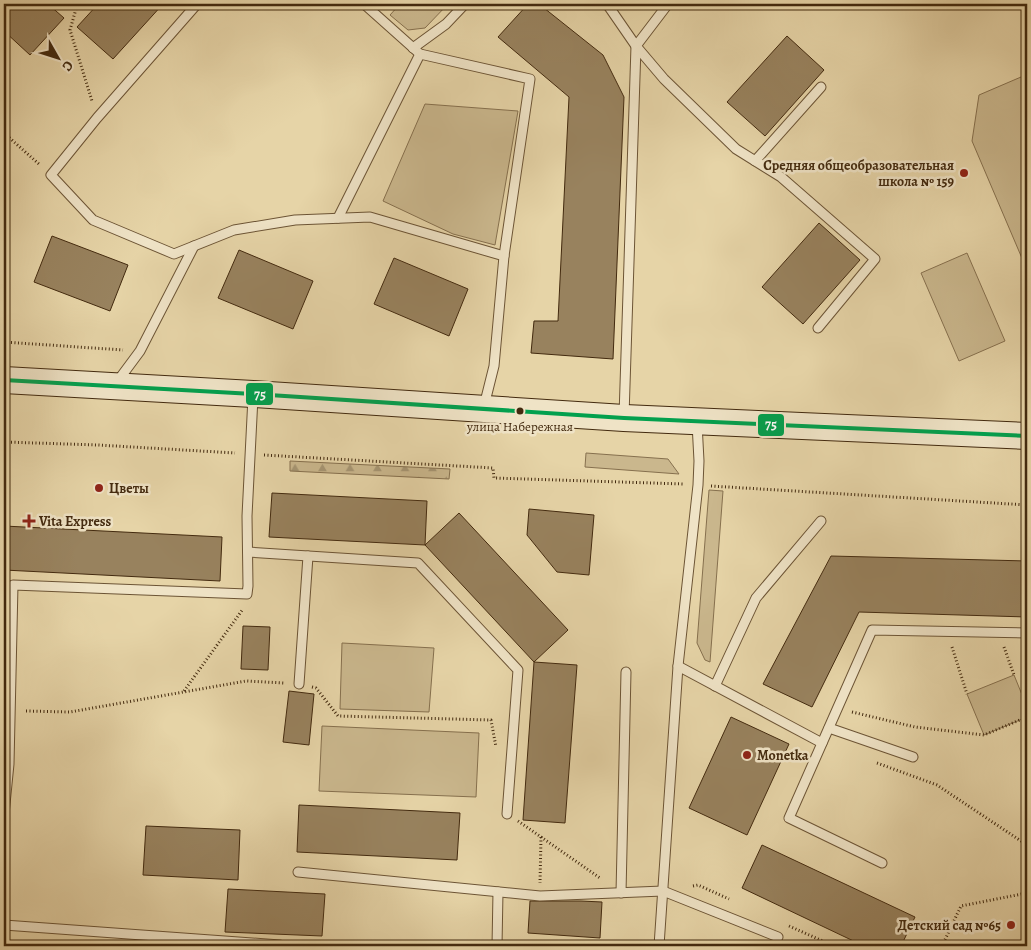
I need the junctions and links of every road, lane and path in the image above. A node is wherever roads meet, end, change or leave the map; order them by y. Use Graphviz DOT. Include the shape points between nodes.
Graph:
graph roads {
  1 [pos="198,4"];
  2 [pos="364,4"];
  3 [pos="464,4"];
  4 [pos="606,4"];
  5 [pos="668,4"];
  6 [pos="76,9"];
  7 [pos="636,46"];
  8 [pos="417,51"];
  9 [pos="821,87"];
  10 [pos="97,118"];
  11 [pos="4,133"];
  12 [pos="755,161"];
  13 [pos="52,175"];
  14 [pos="338,218"];
  15 [pos="194,246"];
  16 [pos="504,256"];
  17 [pos="818,328"];
  18 [pos="4,342"];
  19 [pos="140,351"];
  20 [pos="4,380"];
  21 [pos="114,386"];
  22 [pos="253,394"];
  23 [pos="483,408"];
  24 [pos="624,418"];
  25 [pos="697,420"];
  26 [pos="1027,436"];
  27 [pos="4,442"];
  28 [pos="250,454"];
  29 [pos="698,485"];
  30 [pos="1027,505"];
  31 [pos="821,521"];
  32 [pos="248,552"];
  33 [pos="308,556"];
  34 [pos="247,594"];
  35 [pos="947,631"];
  36 [pos="999,632"];
  37 [pos="1027,633"];
  38 [pos="678,666"];
  39 [pos="626,672"];
  40 [pos="1014,675"];
  41 [pos="298,684"];
  42 [pos="716,686"];
  43 [pos="183,692"];
  44 [pos="968,694"];
  45 [pos="837,708"];
  46 [pos="10,711"];
  47 [pos="1027,717"];
  48 [pos="829,728"];
  49 [pos="822,743"];
  50 [pos="496,748"];
  51 [pos="913,757"];
  52 [pos="875,762"];
  53 [pos="4,814"];
  54 [pos="507,814"];
  55 [pos="541,837"];
  56 [pos="1027,845"];
  57 [pos="882,863"];
  58 [pos="298,872"];
  59 [pos="663,891"];
  60 [pos="498,892"];
  61 [pos="621,893"];
  62 [pos="1027,893"];
  63 [pos="540,896"];
  64 [pos="4,925"];
  65 [pos="778,937"];
  66 [pos="280,946"];
  67 [pos="497,946"];
  68 [pos="660,946"];
  69 [pos="942,946"];
  1 -- 10 [label="lane"];
  2 -- 8 [label="lane"];
  3 -- 8 [label="lane"];
  4 -- 7 [label="lane"];
  5 -- 7 [label="lane"];
  6 -- 10 [label="path" via="70,30"];
  7 -- 12 [label="lane" via="664,79 736,149"];
  7 -- 24 [label="lane"];
  8 -- 14 [label="lane"];
  8 -- 16 [label="lane" via="530,79"];
  9 -- 12 [label="lane"];
  10 -- 13 [label="lane"];
  11 -- 13 [label="path"];
  12 -- 17 [label="lane" via="781,177 875,259"];
  13 -- 15 [label="lane" via="93,220 174,254"];
  14 -- 15 [label="lane" via="294,220 234,230"];
  14 -- 16 [label="lane" via="370,217"];
  15 -- 19 [label="lane"];
  16 -- 23 [label="lane" via="494,366"];
  18 -- 19 [label="path"];
  19 -- 21 [label="lane"];
  20 -- 21 [label="main road"];
  21 -- 22 [label="main road"];
  22 -- 23 [label="main road"];
  22 -- 28 [label="lane"];
  23 -- 24 [label="main road"];
  24 -- 25 [label="main road"];
  25 -- 26 [label="main road"];
  25 -- 29 [label="lane"];
  27 -- 28 [label="path"];
  28 -- 29 [label="path" via="493,468 494,478"];
  28 -- 32 [label="lane"];
  29 -- 30 [label="path"];
  29 -- 38 [label="lane"];
  31 -- 42 [label="lane" via="756,598"];
  32 -- 33 [label="lane"];
  32 -- 34 [label="lane"];
  33 -- 41 [label="lane"];
  33 -- 54 [label="lane" via="418,563 518,670"];
  34 -- 43 [label="path" via="242,613"];
  34 -- 46 [label="lane" via="13,585"];
  35 -- 36 [label="lane"];
  35 -- 44 [label="path"];
  35 -- 45 [label="lane" via="872,630"];
  36 -- 37 [label="lane"];
  36 -- 40 [label="path"];
  38 -- 42 [label="lane"];
  38 -- 59 [label="lane"];
  39 -- 61 [label="lane"];
  41 -- 43 [label="path" via="246,681"];
  41 -- 50 [label="path" via="316,688 338,716 491,720"];
  42 -- 49 [label="lane"];
  43 -- 46 [label="path" via="70,712"];
  45 -- 47 [label="path" via="915,727 984,735"];
  45 -- 48 [label="lane"];
  46 -- 53 [label="lane"];
  48 -- 49 [label="lane"];
  48 -- 51 [label="lane"];
  49 -- 57 [label="lane" via="789,818"];
  52 -- 56 [label="path" via="937,785"];
  54 -- 55 [label="path"];
  55 -- 61 [label="path"];
  55 -- 63 [label="path"];
  58 -- 60 [label="lane"];
  59 -- 61 [label="lane"];
  59 -- 65 [label="lane"];
  59 -- 68 [label="lane"];
  60 -- 63 [label="lane"];
  60 -- 67 [label="lane"];
  61 -- 63 [label="lane"];
  62 -- 69 [label="path" via="961,906"];
  64 -- 66 [label="lane"];
}
